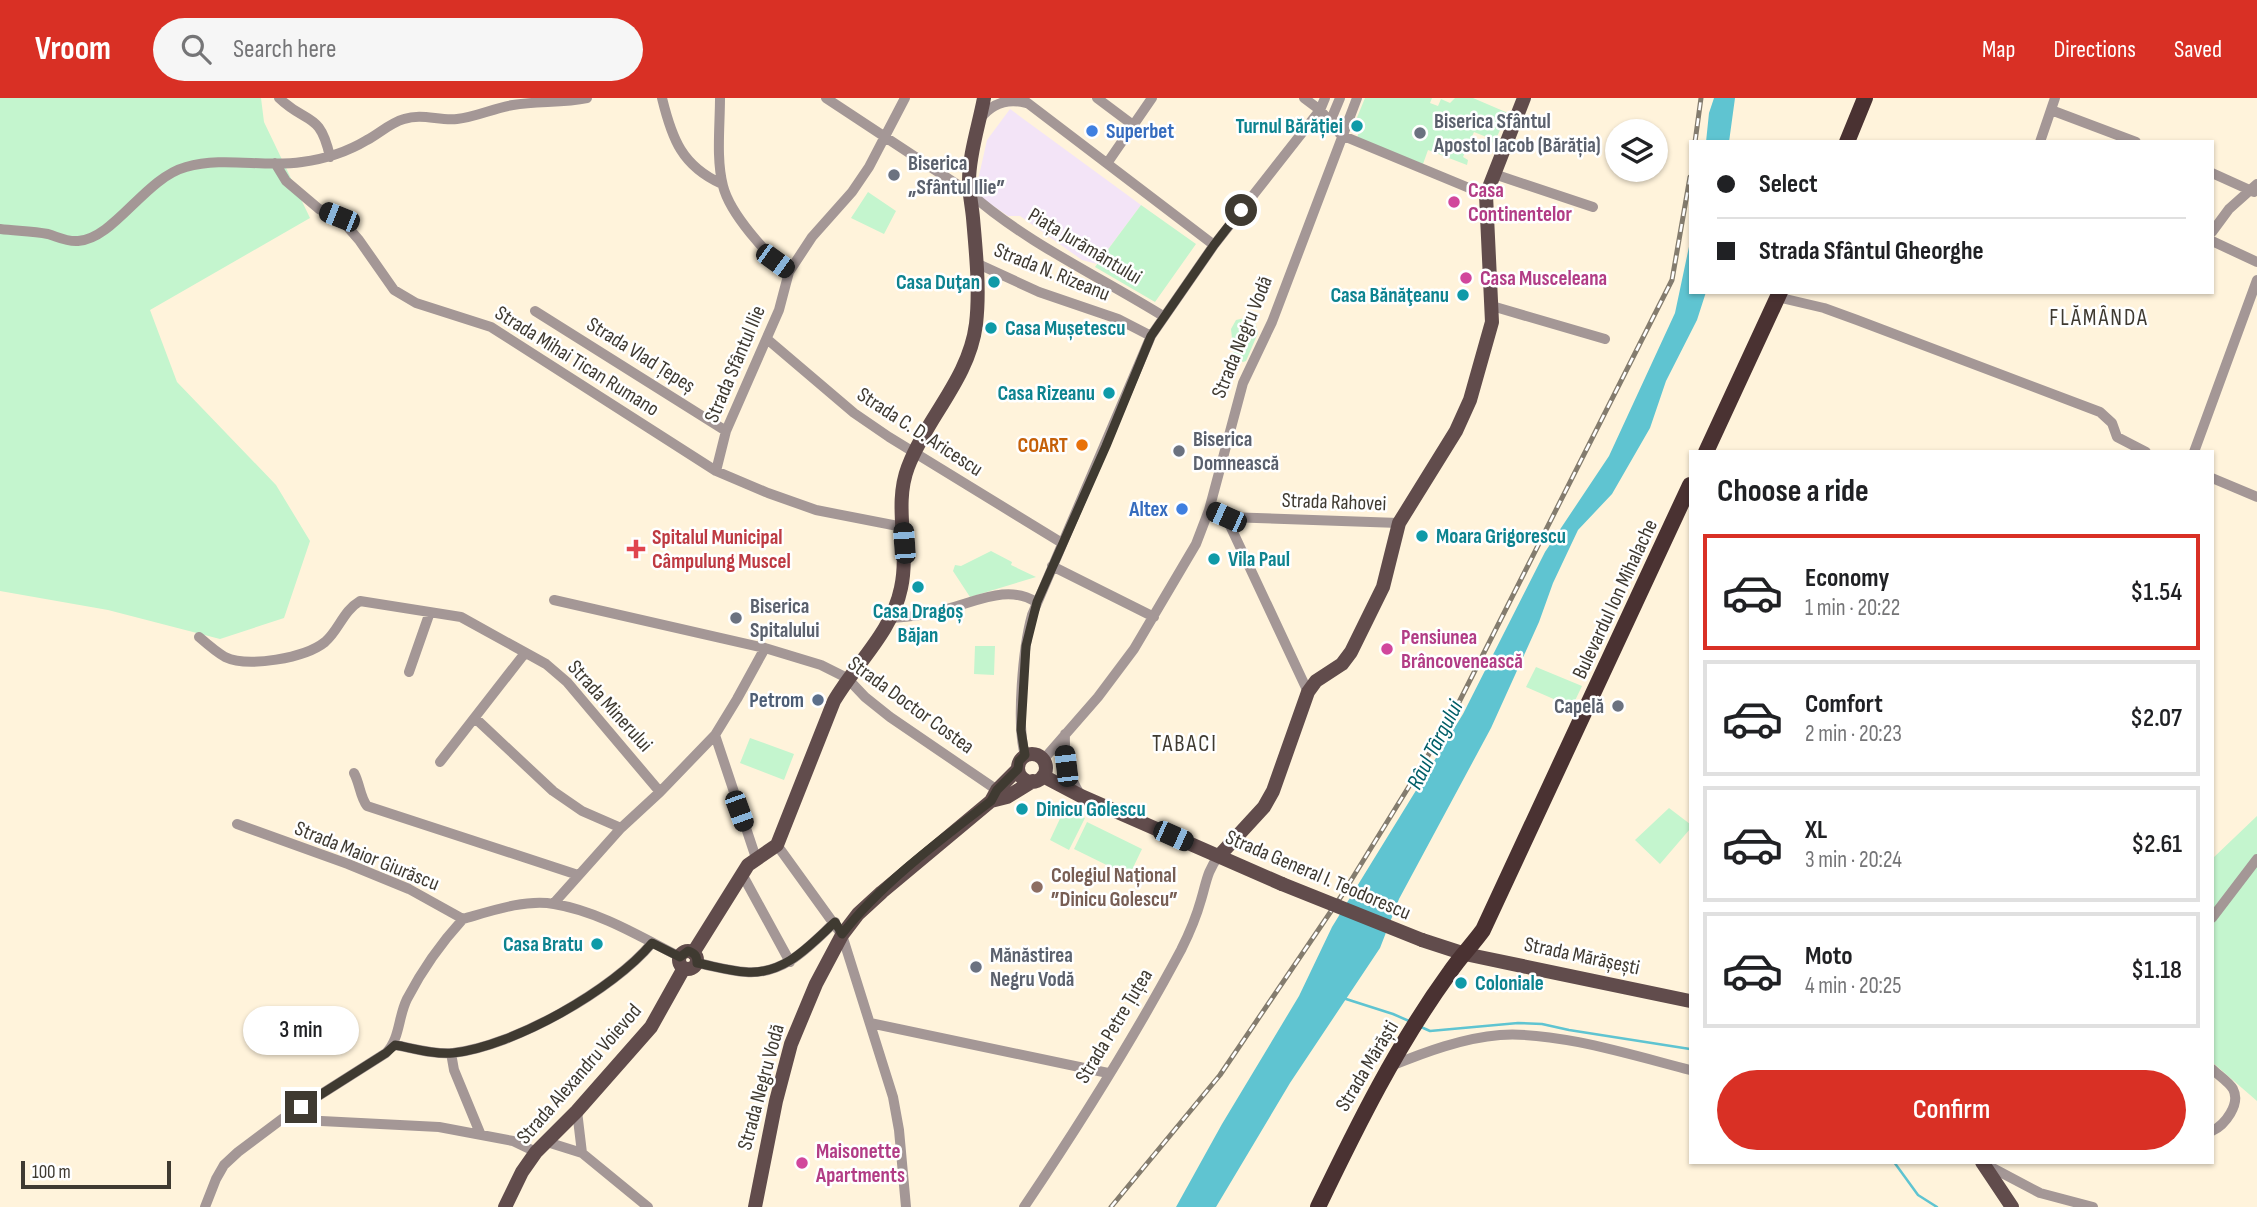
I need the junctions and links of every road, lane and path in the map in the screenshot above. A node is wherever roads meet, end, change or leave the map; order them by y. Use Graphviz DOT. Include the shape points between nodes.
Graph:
graph roads {
  1 [pos="279,98"];
  2 [pos="587,98"];
  3 [pos="662,98"];
  4 [pos="720,98"];
  5 [pos="827,98"];
  6 [pos="905,98"];
  7 [pos="984,98"];
  8 [pos="1097,98"];
  9 [pos="1152,98"];
  10 [pos="1304,98"];
  11 [pos="1325,98"];
  12 [pos="1340,98"];
  13 [pos="1357,98"];
  14 [pos="1524,98"];
  15 [pos="1865,98"];
  16 [pos="2055,98"];
  17 [pos="1025,101"];
  18 [pos="1320,110"];
  19 [pos="2050,110"];
  20 [pos="980,119"];
  21 [pos="1330,122"];
  22 [pos="1133,125"];
  23 [pos="1341,135"];
  24 [pos="884,136"];
  25 [pos="1848,140"];
  26 [pos="2041,140"];
  27 [pos="2131,140"];
  28 [pos="330,157"];
  29 [pos="1108,162"];
  30 [pos="275,163"];
  31 [pos="1494,174"];
  32 [pos="2214,174"];
  33 [pos="722,184"];
  34 [pos="2255,189"];
  35 [pos="970,193"];
  36 [pos="1486,195"];
  37 [pos="1593,207"];
  38 [pos="0,229"];
  39 [pos="2214,229"];
  40 [pos="2214,242"];
  41 [pos="1214,245"];
  42 [pos="976,262"];
  43 [pos="2257,262"];
  44 [pos="789,272"];
  45 [pos="2257,280"];
  46 [pos="1778,295"];
  47 [pos="1492,306"];
  48 [pos="536,311"];
  49 [pos="1163,316"];
  50 [pos="1151,336"];
  51 [pos="767,339"];
  52 [pos="1605,340"];
  53 [pos="726,431"];
  54 [pos="1707,450"];
  55 [pos="2142,450"];
  56 [pos="2195,450"];
  57 [pos="913,454"];
  58 [pos="716,471"];
  59 [pos="2214,479"];
  60 [pos="1689,487"];
  61 [pos="2257,498"];
  62 [pos="1209,510"];
  63 [pos="1226,517"];
  64 [pos="1399,523"];
  65 [pos="903,527"];
  66 [pos="1062,543"];
  67 [pos="1052,566"];
  68 [pos="554,600"];
  69 [pos="1037,602"];
  70 [pos="430,612"];
  71 [pos="1154,617"];
  72 [pos="892,618"];
  73 [pos="199,638"];
  74 [pos="765,648"];
  75 [pos="525,653"];
  76 [pos="409,671"];
  77 [pos="847,678"];
  78 [pos="1308,692"];
  79 [pos="475,718"];
  80 [pos="1065,734"];
  81 [pos="715,735"];
  82 [pos="1025,755"];
  83 [pos="1044,760"];
  84 [pos="440,762"];
  85 [pos="1018,769"];
  86 [pos="354,773"];
  87 [pos="1038,779"];
  88 [pos="660,792"];
  89 [pos="994,796"];
  90 [pos="1081,796"];
  91 [pos="237,824"];
  92 [pos="621,828"];
  93 [pos="777,845"];
  94 [pos="1219,856"];
  95 [pos="756,858"];
  96 [pos="2257,859"];
  97 [pos="742,874"];
  98 [pos="578,875"];
  99 [pos="554,903"];
  100 [pos="2214,915"];
  101 [pos="463,919"];
  102 [pos="839,928"];
  103 [pos="652,943"];
  104 [pos="1465,954"];
  105 [pos="689,960"];
  106 [pos="790,962"];
  107 [pos="1689,1001"];
  108 [pos="870,1023"];
  109 [pos="395,1045"];
  110 [pos="451,1053"];
  111 [pos="1391,1066"];
  112 [pos="1689,1070"];
  113 [pos="2214,1071"];
  114 [pos="1108,1073"];
  115 [pos="577,1111"];
  116 [pos="282,1119"];
  117 [pos="2214,1130"];
  118 [pos="480,1133"];
  119 [pos="541,1147"];
  120 [pos="582,1153"];
  121 [pos="1983,1164"];
  122 [pos="1986,1164"];
  123 [pos="205,1207"];
  124 [pos="505,1207"];
  125 [pos="648,1207"];
  126 [pos="755,1207"];
  127 [pos="906,1207"];
  128 [pos="1024,1207"];
  129 [pos="1318,1207"];
  130 [pos="2012,1207"];
  131 [pos="2093,1207"];
  1 -- 28 [label="street" via="318,124"];
  2 -- 28 [label="street" via="525,103 454,120 405,118"];
  3 -- 33 [label="street" via="679,149 699,171"];
  4 -- 33 [label="street"];
  5 -- 24 [label="street, Piața Jurământului"];
  6 -- 24 [label="street, Strada Sfântul Ilie"];
  7 -- 20 [label="main road"];
  8 -- 22 [label="street"];
  9 -- 22 [label="street"];
  10 -- 18 [label="street"];
  11 -- 18 [label="street"];
  12 -- 21 [label="street"];
  13 -- 23 [label="street, Strada Negru Vodă"];
  14 -- 31 [label="main road"];
  15 -- 25 [label="highway"];
  16 -- 19 [label="street"];
  17 -- 20 [label="street" via="1001,102"];
  17 -- 29 [label="street"];
  18 -- 21 [label="street"];
  18 -- 41 [label="street"];
  19 -- 26 [label="street"];
  19 -- 27 [label="street"];
  20 -- 35 [label="main road"];
  21 -- 23 [label="street"];
  22 -- 29 [label="street"];
  23 -- 36 [label="street"];
  23 -- 62 [label="street, Strada Negru Vodă" via="1272,322 1243,383"];
  24 -- 35 [label="street, Piața Jurământului"];
  24 -- 44 [label="street, Strada Sfântul Ilie" via="852,192 812,237"];
  28 -- 30 [label="street"];
  29 -- 41 [label="street"];
  30 -- 38 [label="street" via="213,162 163,175 109,226 79,242"];
  30 -- 58 [label="street, Strada Mihai Tican Rumano" via="286,181 319,209 339,217 394,290 416,303 491,327"];
  31 -- 36 [label="main road"];
  31 -- 37 [label="street"];
  32 -- 34 [label="street"];
  33 -- 44 [label="street" via="764,250"];
  34 -- 39 [label="street" via="2229,209"];
  35 -- 42 [label="main road"];
  35 -- 49 [label="street, Piața Jurământului" via="986,208"];
  36 -- 47 [label="main road"];
  40 -- 43 [label="street"];
  41 -- 49 [label="street"];
  42 -- 50 [label="street, Strada N. Rizeanu"];
  42 -- 57 [label="main road" via="978,304 971,347"];
  44 -- 51 [label="street, Strada Sfântul Ilie"];
  45 -- 56 [label="street"];
  46 -- 54 [label="highway"];
  46 -- 55 [label="street" via="2100,412 2118,437"];
  47 -- 52 [label="street"];
  47 -- 64 [label="main road" via="1489,339 1462,420"];
  48 -- 53 [label="street, Strada Vlad Țepeș"];
  49 -- 50 [label="street"];
  50 -- 66 [label="street"];
  51 -- 53 [label="street, Strada Sfântul Ilie"];
  51 -- 57 [label="street, Strada C. D. Aricescu" via="854,413"];
  53 -- 58 [label="street, Strada Sfântul Ilie"];
  57 -- 65 [label="main road" via="901,488"];
  57 -- 66 [label="street, Strada C. D. Aricescu"];
  58 -- 65 [label="street, Strada Mihai Tican Rumano" via="816,510"];
  59 -- 61 [label="street"];
  60 -- 104 [label="highway, Bulevardul Ion Mihalache" via="1520,853 1483,929"];
  62 -- 63 [label="street"];
  62 -- 71 [label="street, Strada Negru Vodă" via="1188,559"];
  63 -- 64 [label="street, Strada Rahovei"];
  63 -- 78 [label="street"];
  64 -- 78 [label="main road" via="1383,587 1351,652"];
  65 -- 72 [label="main road" via="904,572"];
  66 -- 67 [label="street"];
  67 -- 69 [label="street"];
  67 -- 71 [label="street"];
  68 -- 74 [label="street, Strada Doctor Costea"];
  69 -- 72 [label="street" via="1006,594"];
  69 -- 82 [label="street" via="1026,646 1021,730"];
  70 -- 73 [label="street, Strada Minerului" via="360,601 351,606 326,641 279,659 227,657"];
  70 -- 75 [label="street, Strada Minerului" via="461,617"];
  70 -- 76 [label="street"];
  71 -- 80 [label="street, Strada Negru Vodă" via="1117,672"];
  72 -- 77 [label="main road"];
  74 -- 77 [label="street, Strada Doctor Costea"];
  74 -- 81 [label="street"];
  75 -- 79 [label="street"];
  75 -- 88 [label="street, Strada Minerului" via="567,682"];
  77 -- 89 [label="street, Strada Doctor Costea" via="864,697"];
  77 -- 93 [label="main road" via="825,719"];
  78 -- 94 [label="main road" via="1273,792"];
  79 -- 84 [label="street"];
  79 -- 92 [label="street" via="554,791 582,811"];
  80 -- 83 [label="street, Strada Negru Vodă"];
  80 -- 90 [label="street" via="1066,766"];
  81 -- 88 [label="street"];
  81 -- 95 [label="street"];
  82 -- 83 [label="main road"];
  82 -- 85 [label="main road"];
  83 -- 87 [label="main road" via="1046,766"];
  85 -- 87 [label="main road" via="1025,780"];
  85 -- 89 [label="main road, Strada Negru Vodă"];
  86 -- 98 [label="street" via="367,806"];
  87 -- 89 [label="main road, Strada Negru Vodă" via="1007,797"];
  87 -- 90 [label="main road, Strada General I. Teodorescu"];
  88 -- 92 [label="street"];
  89 -- 102 [label="main road, Strada Negru Vodă"];
  90 -- 94 [label="main road, Strada General I. Teodorescu"];
  91 -- 101 [label="street, Strada Maior Giurăscu" via="409,889"];
  92 -- 98 [label="street"];
  93 -- 95 [label="main road, Strada Alexandru Voievod"];
  93 -- 102 [label="street"];
  94 -- 104 [label="main road, Strada General I. Teodorescu, bridge"];
  94 -- 114 [label="street, Strada Petre Țuțea" via="1208,870 1189,934"];
  95 -- 97 [label="main road, Strada Alexandru Voievod"];
  96 -- 100 [label="street"];
  97 -- 105 [label="main road, Strada Alexandru Voievod"];
  97 -- 106 [label="street"];
  98 -- 99 [label="street"];
  99 -- 101 [label="street" via="507,907"];
  99 -- 103 [label="street"];
  101 -- 109 [label="street" via="407,1000"];
  102 -- 106 [label="street"];
  102 -- 108 [label="street"];
  102 -- 126 [label="main road, Strada Negru Vodă" via="791,1044"];
  103 -- 105 [label="street"];
  103 -- 110 [label="street" via="638,961 564,1011 519,1034"];
  104 -- 107 [label="main road, Strada Mărășești"];
  104 -- 111 [label="highway, Strada Mărăști"];
  105 -- 106 [label="street" via="746,972"];
  105 -- 115 [label="main road, Strada Alexandru Voievod" via="651,1027"];
  108 -- 114 [label="street"];
  108 -- 127 [label="street" via="893,1097"];
  109 -- 110 [label="street"];
  109 -- 116 [label="street"];
  110 -- 118 [label="street"];
  111 -- 112 [label="street" via="1468,1040 1502,1035 1549,1038"];
  111 -- 129 [label="highway, Strada Mărăști" via="1364,1110"];
  113 -- 117 [label="street" via="2233,1088 2235,1098 2228,1119"];
  114 -- 128 [label="street, Strada Petre Țuțea"];
  115 -- 119 [label="main road, Strada Alexandru Voievod"];
  115 -- 120 [label="street"];
  116 -- 118 [label="street"];
  116 -- 123 [label="street" via="225,1165"];
  118 -- 119 [label="street"];
  119 -- 120 [label="street"];
  119 -- 124 [label="main road, Strada Alexandru Voievod"];
  120 -- 125 [label="street"];
  121 -- 130 [label="main road"];
  122 -- 131 [label="street" via="2040,1193"];
}
